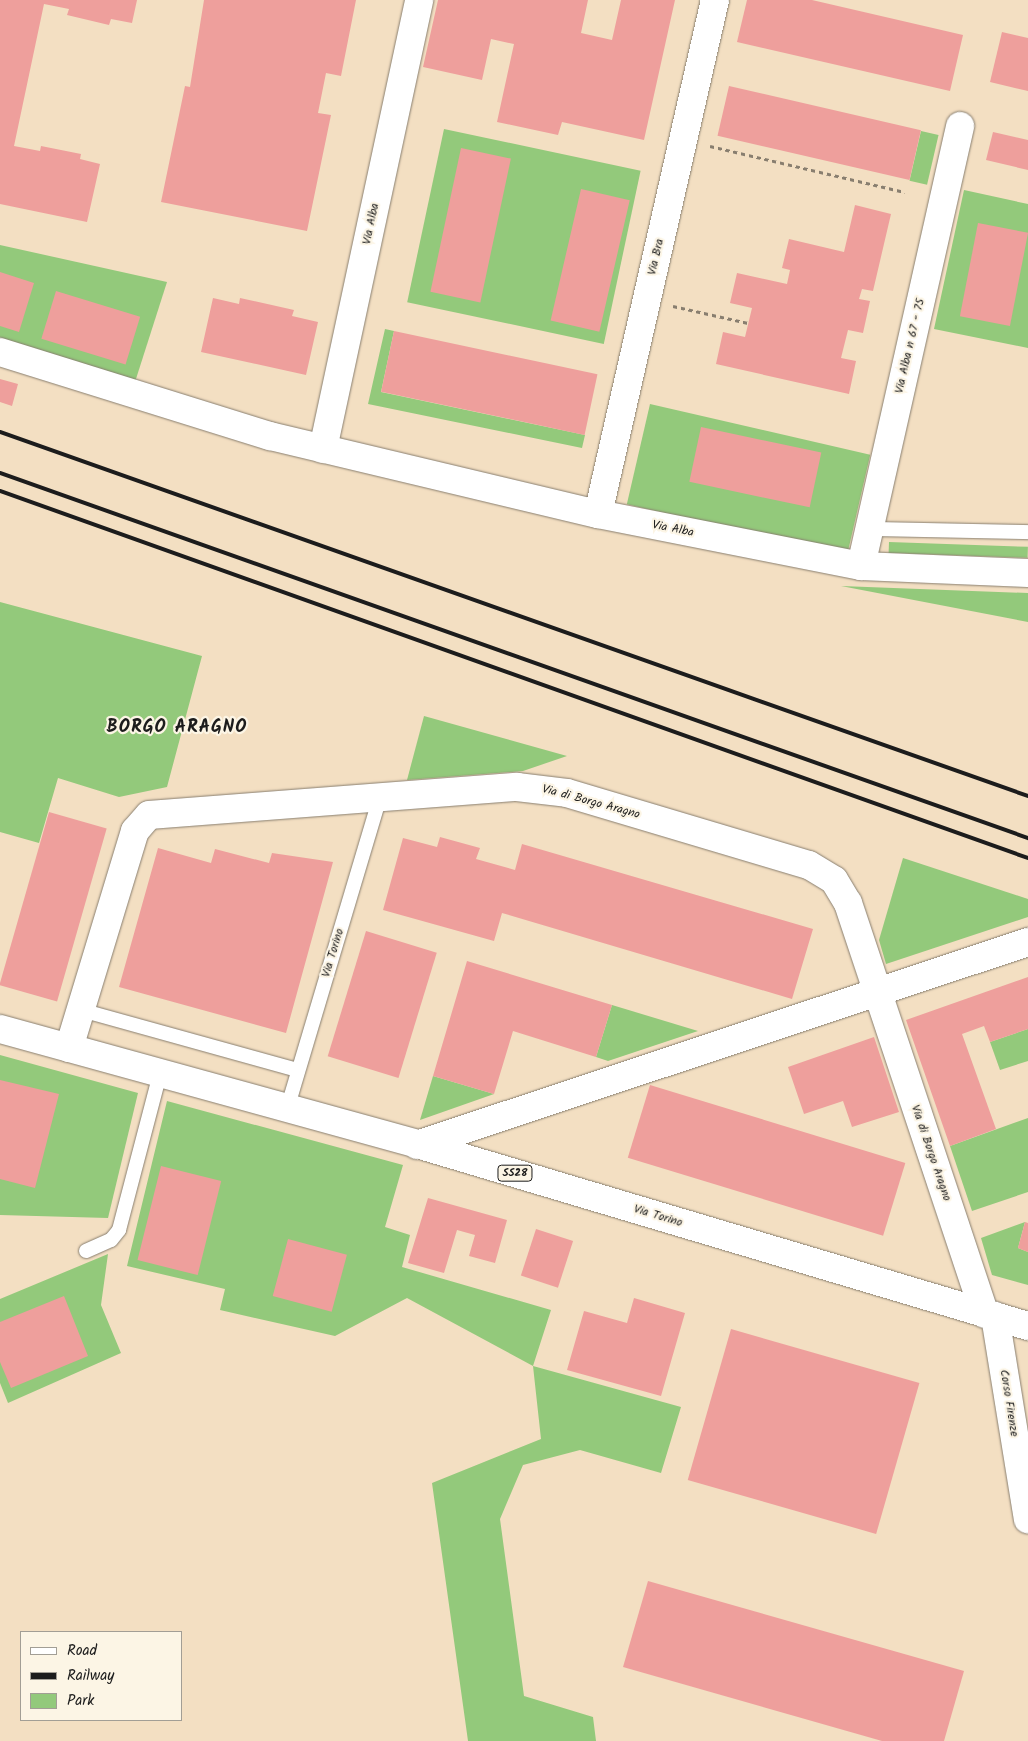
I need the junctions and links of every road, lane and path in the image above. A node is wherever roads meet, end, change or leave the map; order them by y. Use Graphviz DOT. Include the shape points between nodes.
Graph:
graph roads {
  1 [pos="420,0"];
  2 [pos="715,0"];
  3 [pos="960,126"];
  4 [pos="683,140"];
  5 [pos="905,192"];
  6 [pos="672,306"];
  7 [pos="748,323"];
  8 [pos="0,352"];
  9 [pos="323,449"];
  10 [pos="598,514"];
  11 [pos="869,529"];
  12 [pos="1028,532"];
  13 [pos="861,566"];
  14 [pos="1028,573"];
  15 [pos="380,797"];
  16 [pos="1028,942"];
  17 [pos="877,992"];
  18 [pos="81,1010"];
  19 [pos="0,1029"];
  20 [pos="69,1048"];
  21 [pos="298,1070"];
  22 [pos="160,1074"];
  23 [pos="287,1108"];
  24 [pos="417,1145"];
  25 [pos="86,1252"];
  26 [pos="990,1315"];
  27 [pos="1028,1326"];
  28 [pos="1028,1519"];
  1 -- 9 [label="street, Via Alba"];
  2 -- 4 [label="street, Via Bra"];
  3 -- 11 [label="street, Via Alba n 67 - 75"];
  4 -- 5 [label="path"];
  4 -- 10 [label="street, Via Bra"];
  6 -- 7 [label="path"];
  8 -- 9 [label="street, Via Alba" via="186,412"];
  9 -- 10 [label="street, Via Alba"];
  10 -- 13 [label="street, Via Alba"];
  11 -- 12 [label="lane"];
  11 -- 13 [label="street, Via Alba n 67 - 75"];
  13 -- 14 [label="street, Via Alba"];
  15 -- 17 [label="street, Via di Borgo Aragno" via="550,788 809,865 834,880 844,892"];
  15 -- 18 [label="street, Via di Borgo Aragno" via="156,814 142,819 135,831"];
  15 -- 21 [label="lane, Via Torino"];
  16 -- 17 [label="street"];
  17 -- 24 [label="street"];
  17 -- 26 [label="street, Via di Borgo Aragno"];
  18 -- 20 [label="street"];
  18 -- 21 [label="lane"];
  19 -- 20 [label="street, Via Torino / SS28"];
  20 -- 22 [label="street, Via Torino / SS28"];
  21 -- 23 [label="lane, Via Torino"];
  22 -- 23 [label="street, Via Torino / SS28"];
  22 -- 25 [label="lane" via="119,1230 111,1240"];
  23 -- 24 [label="street, Via Torino / SS28"];
  24 -- 26 [label="street, Via Torino / SS28"];
  26 -- 27 [label="street, Via Torino / SS28"];
  26 -- 28 [label="street, Corso Firenze"];
}
